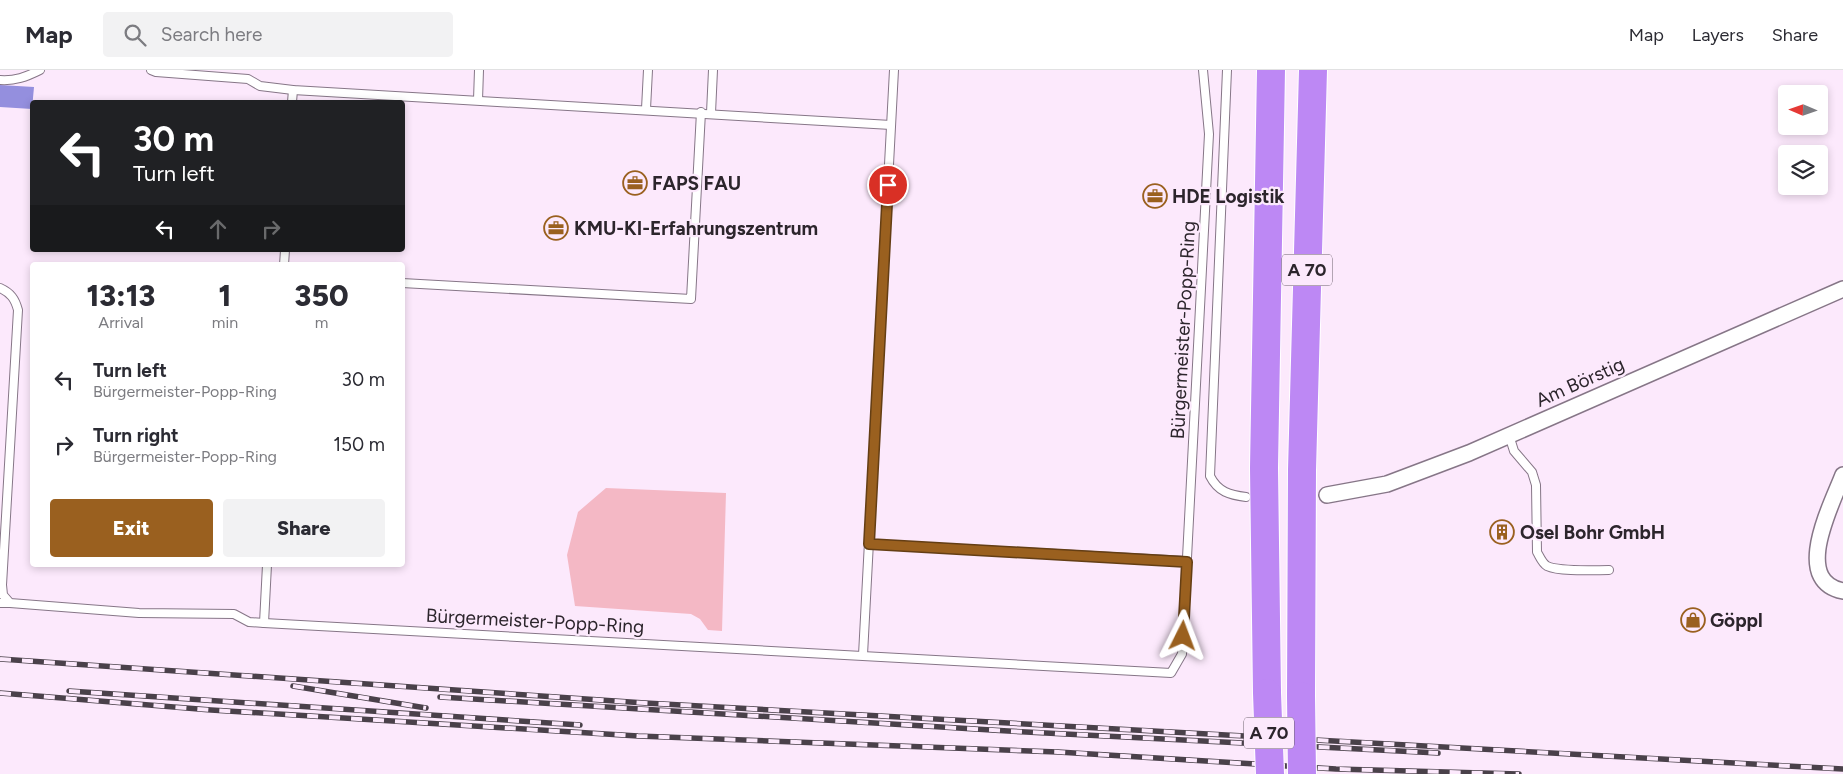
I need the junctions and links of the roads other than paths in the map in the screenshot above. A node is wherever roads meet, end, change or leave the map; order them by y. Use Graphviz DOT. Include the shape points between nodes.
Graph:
graph roads {
  1 [pos="40,70"];
  2 [pos="151,70"];
  3 [pos="479,70"];
  4 [pos="648,70"];
  5 [pos="714,70"];
  6 [pos="894,70"];
  7 [pos="1203,70"];
  8 [pos="1227,70"];
  9 [pos="1271,70"];
  10 [pos="1313,70"];
  11 [pos="0,80"];
  12 [pos="293,90"];
  13 [pos="292,100"];
  14 [pos="478,100"];
  15 [pos="646,109"];
  16 [pos="701,112"];
  17 [pos="711,113"];
  18 [pos="891,125"];
  19 [pos="405,283"];
  20 [pos="0,288"];
  21 [pos="1843,289"];
  22 [pos="1509,435"];
  23 [pos="1843,475"];
  24 [pos="1327,495"];
  25 [pos="1246,497"];
  26 [pos="869,544"];
  27 [pos="1187,562"];
  28 [pos="267,567"];
  29 [pos="1609,570"];
  30 [pos="1843,591"];
  31 [pos="10,602"];
  32 [pos="0,603"];
  33 [pos="264,623"];
  34 [pos="863,655"];
  35 [pos="1270,774"];
  36 [pos="1302,774"];
  1 -- 11 [label="lane" via="25,77"];
  2 -- 12 [label="lane" via="248,79 260,86"];
  3 -- 14 [label="lane"];
  4 -- 15 [label="lane"];
  5 -- 17 [label="lane"];
  6 -- 18 [label="lane"];
  7 -- 27 [label="lane, Bürgermeister-Popp-Ring" via="1209,134"];
  8 -- 25 [label="lane" via="1210,476 1223,492"];
  9 -- 35 [label="highway, A 70, bridge" via="1264,468"];
  10 -- 36 [label="highway, A 70, bridge" via="1302,470"];
  12 -- 13 [label="lane"];
  12 -- 14 [label="lane"];
  14 -- 15 [label="lane"];
  15 -- 16 [label="lane"];
  16 -- 17 [label="lane"];
  16 -- 19 [label="lane" via="691,299"];
  17 -- 18 [label="lane"];
  18 -- 26 [label="lane"];
  20 -- 31 [label="lane" via="15,300 18,310 2,584 3,595"];
  21 -- 22 [label="street, Am Börstig"];
  22 -- 24 [label="street, Am Börstig" via="1387,484"];
  22 -- 29 [label="lane" via="1514,452 1532,472 1536,485 1538,552 1542,560 1548,566 1564,569"];
  23 -- 30 [label="street" via="1819,539 1816,564 1823,579"];
  26 -- 27 [label="lane"];
  26 -- 34 [label="lane"];
  27 -- 34 [label="lane, Bürgermeister-Popp-Ring" via="1182,654 1171,673"];
  28 -- 33 [label="lane"];
  31 -- 32 [label="lane, Bürgermeister-Popp-Ring"];
  31 -- 33 [label="lane, Bürgermeister-Popp-Ring" via="139,613 234,614 249,622"];
  33 -- 34 [label="lane, Bürgermeister-Popp-Ring"];
}
